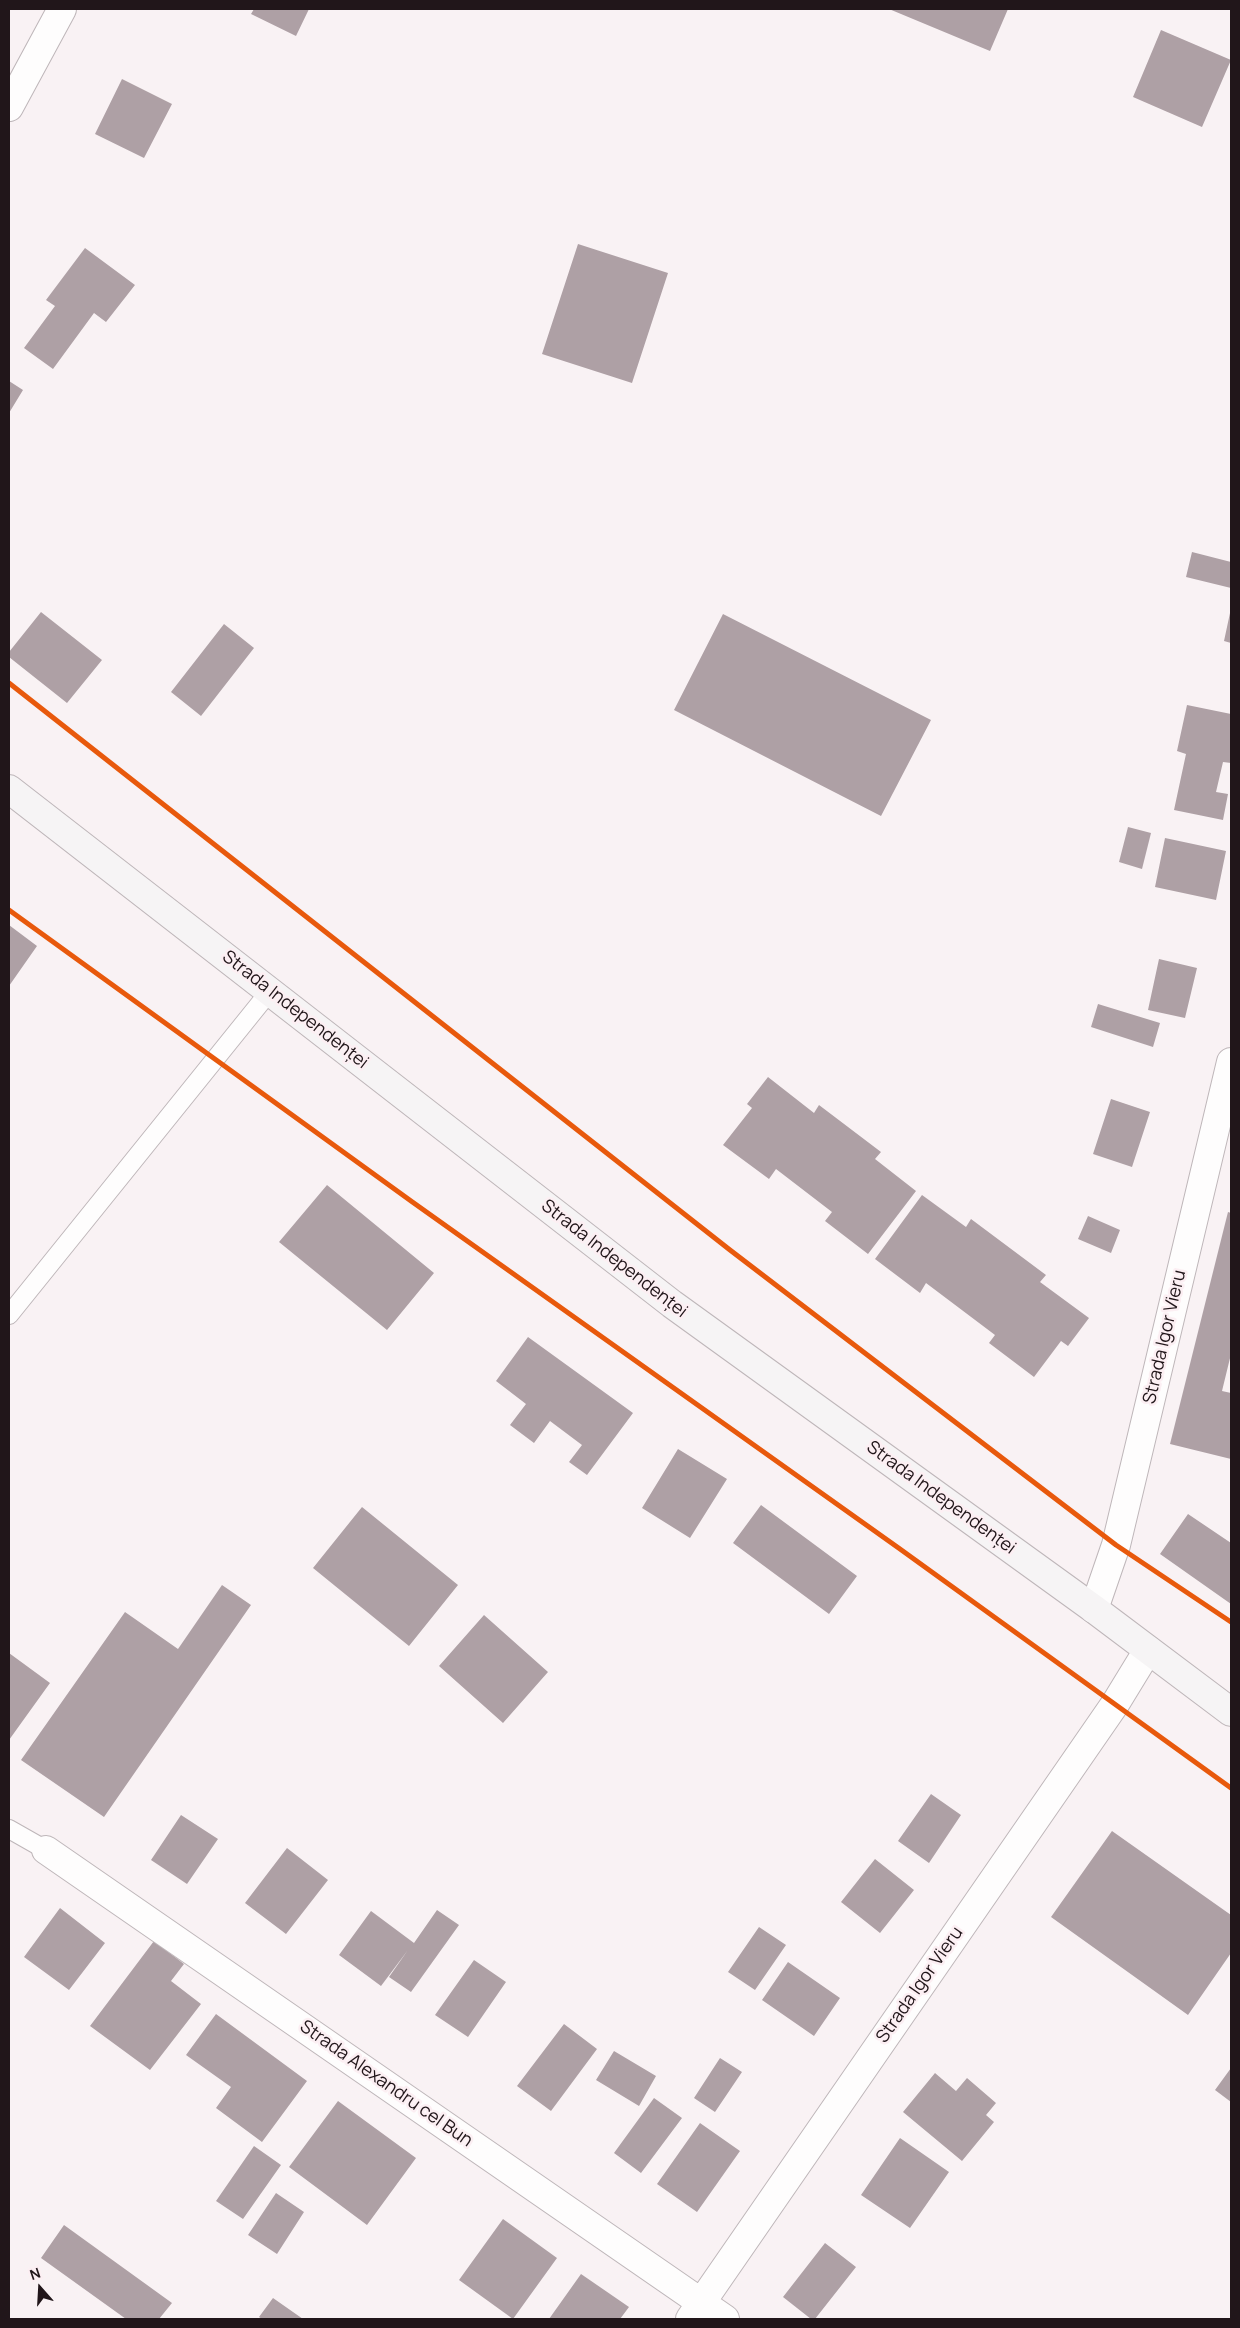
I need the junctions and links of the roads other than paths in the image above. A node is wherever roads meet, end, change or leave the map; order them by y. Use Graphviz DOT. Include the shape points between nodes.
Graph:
graph roads {
  1 [pos="62,9"];
  2 [pos="9,107"];
  3 [pos="9,789"];
  4 [pos="270,991"];
  5 [pos="1231,1062"];
  6 [pos="9,1315"];
  7 [pos="1094,1609"];
  8 [pos="1148,1650"];
  9 [pos="1231,1712"];
  10 [pos="9,1829"];
  11 [pos="46,1850"];
  12 [pos="696,2311"];
  13 [pos="725,2319"];
  1 -- 2 [label="street"];
  3 -- 4 [label="main road, Strada Independenței"];
  4 -- 6 [label="lane"];
  4 -- 7 [label="main road, Strada Independenței" via="672,1304"];
  5 -- 7 [label="street, Strada Igor Vieru" via="1116,1544"];
  7 -- 8 [label="main road, Strada Independenței"];
  8 -- 9 [label="main road, Strada Independenței"];
  8 -- 12 [label="street, Strada Igor Vieru" via="1115,1704"];
  10 -- 11 [label="lane"];
  11 -- 12 [label="street, Strada Alexandru cel Bun"];
  12 -- 13 [label="street, Strada Alexandru cel Bun"];
}
